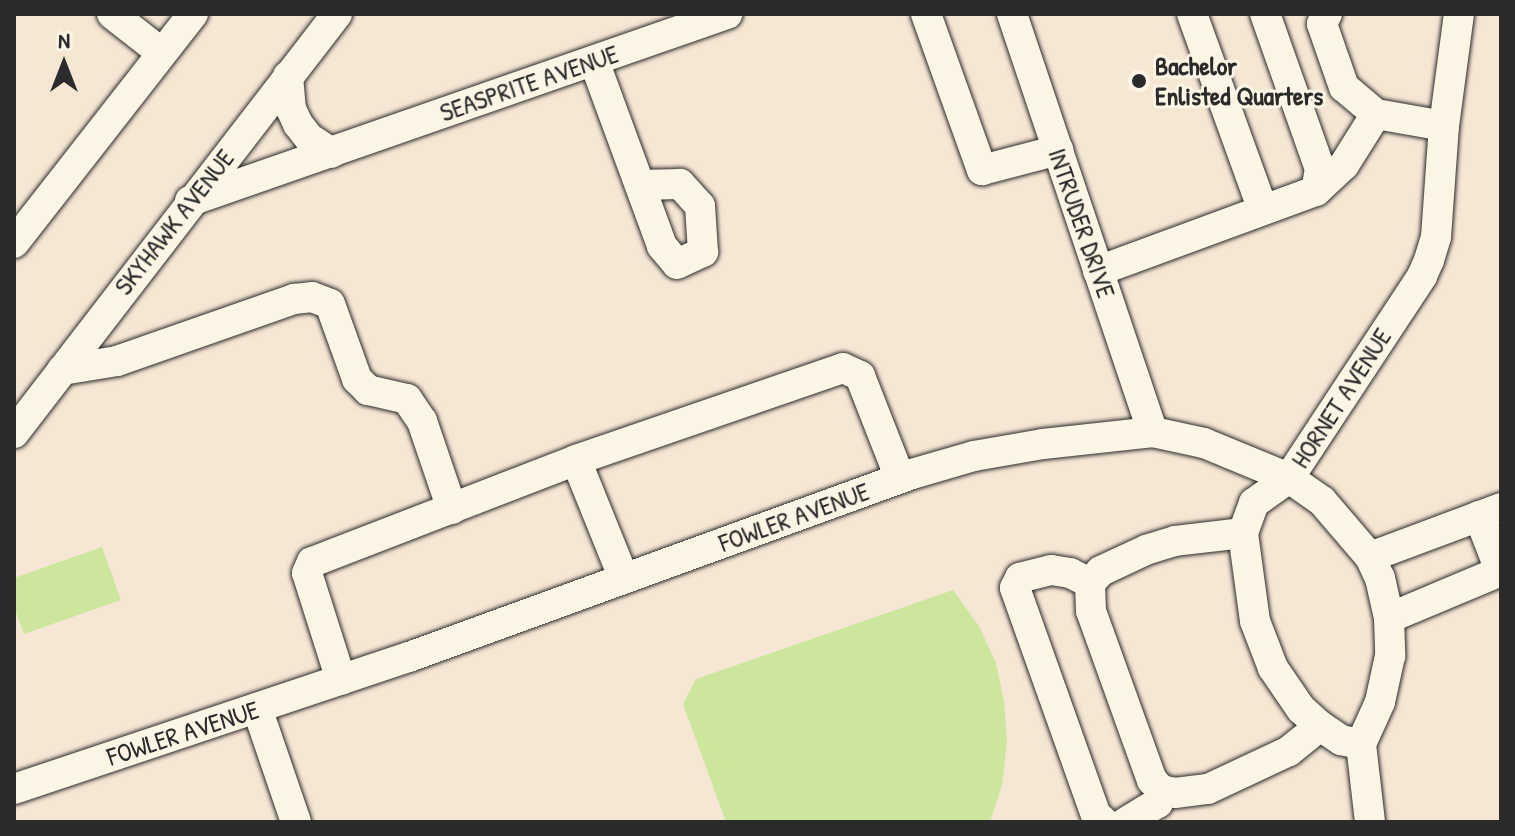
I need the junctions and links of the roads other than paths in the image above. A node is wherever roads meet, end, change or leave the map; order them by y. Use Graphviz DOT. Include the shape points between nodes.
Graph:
graph roads {
  1 [pos="112,14"];
  2 [pos="193,14"];
  3 [pos="337,14"];
  4 [pos="727,14"];
  5 [pos="926,14"];
  6 [pos="1012,14"];
  7 [pos="1192,14"];
  8 [pos="1265,14"];
  9 [pos="1327,14"];
  10 [pos="1459,14"];
  11 [pos="162,53"];
  12 [pos="594,61"];
  13 [pos="288,76"];
  14 [pos="1376,114"];
  15 [pos="1444,126"];
  16 [pos="1058,150"];
  17 [pos="332,153"];
  18 [pos="640,185"];
  19 [pos="1316,191"];
  20 [pos="190,201"];
  21 [pos="24,207"];
  22 [pos="1263,210"];
  23 [pos="14,243"];
  24 [pos="1098,271"];
  25 [pos="62,370"];
  26 [pos="1153,432"];
  27 [pos="14,433"];
  28 [pos="576,460"];
  29 [pos="900,478"];
  30 [pos="1289,478"];
  31 [pos="452,509"];
  32 [pos="1490,512"];
  33 [pos="1243,533"];
  34 [pos="1370,557"];
  35 [pos="1501,572"];
  36 [pos="624,579"];
  37 [pos="1090,583"];
  38 [pos="1389,618"];
  39 [pos="341,680"];
  40 [pos="257,708"];
  41 [pos="1320,726"];
  42 [pos="1361,744"];
  43 [pos="14,789"];
  44 [pos="1161,790"];
  45 [pos="296,822"];
  46 [pos="1104,822"];
  47 [pos="1126,822"];
  48 [pos="1370,822"];
  1 -- 11 [label="street"];
  2 -- 11 [label="street"];
  3 -- 13 [label="street, SKYHAWK AVENUE"];
  4 -- 12 [label="street, SEASPRITE AVENUE"];
  5 -- 16 [label="street" via="982,170"];
  6 -- 16 [label="street, INTRUDER DRIVE"];
  7 -- 22 [label="street"];
  8 -- 19 [label="street" via="1320,169"];
  9 -- 14 [label="street" via="1322,24 1344,87"];
  10 -- 15 [label="street, HORNET AVENUE"];
  11 -- 21 [label="street"];
  12 -- 17 [label="street, SEASPRITE AVENUE"];
  12 -- 18 [label="street"];
  13 -- 17 [label="street" via="298,124"];
  13 -- 20 [label="street, SKYHAWK AVENUE"];
  14 -- 15 [label="street"];
  14 -- 19 [label="street" via="1344,165"];
  15 -- 30 [label="street, HORNET AVENUE" via="1436,237 1422,276"];
  16 -- 24 [label="street, INTRUDER DRIVE"];
  17 -- 20 [label="street, SEASPRITE AVENUE"];
  19 -- 22 [label="street"];
  20 -- 25 [label="street, SKYHAWK AVENUE"];
  21 -- 23 [label="street"];
  22 -- 24 [label="street"];
  24 -- 26 [label="street, INTRUDER DRIVE"];
  25 -- 27 [label="street, SKYHAWK AVENUE"];
  25 -- 31 [label="street" via="117,361 294,299 321,300 330,304 357,379 368,390 407,399 422,421"];
  26 -- 29 [label="street, FOWLER AVENUE" via="1002,451"];
  26 -- 30 [label="street, FOWLER AVENUE" via="1204,443"];
  28 -- 29 [label="street" via="843,368 860,376"];
  28 -- 31 [label="street"];
  28 -- 36 [label="street"];
  29 -- 36 [label="street, FOWLER AVENUE"];
  30 -- 33 [label="street, HORNET AVENUE" via="1254,503"];
  30 -- 34 [label="street, FOWLER AVENUE" via="1322,501"];
  31 -- 39 [label="street" via="312,562 307,573"];
  32 -- 34 [label="street"];
  32 -- 35 [label="street"];
  33 -- 37 [label="street" via="1146,550 1101,571"];
  33 -- 41 [label="street" via="1255,621 1264,647 1286,689"];
  34 -- 38 [label="street, FOWLER AVENUE"];
  35 -- 38 [label="street"];
  36 -- 39 [label="street, FOWLER AVENUE"];
  37 -- 44 [label="street" via="1091,611 1152,780"];
  37 -- 46 [label="street" via="1051,570 1020,578 1015,588 1096,815"];
  38 -- 42 [label="street, FOWLER AVENUE" via="1386,680"];
  39 -- 40 [label="street, FOWLER AVENUE"];
  40 -- 43 [label="street, FOWLER AVENUE"];
  40 -- 45 [label="street"];
  41 -- 42 [label="street" via="1341,740"];
  41 -- 44 [label="street" via="1289,751 1208,789"];
  42 -- 48 [label="street"];
  44 -- 47 [label="street" via="1158,803"];
}
